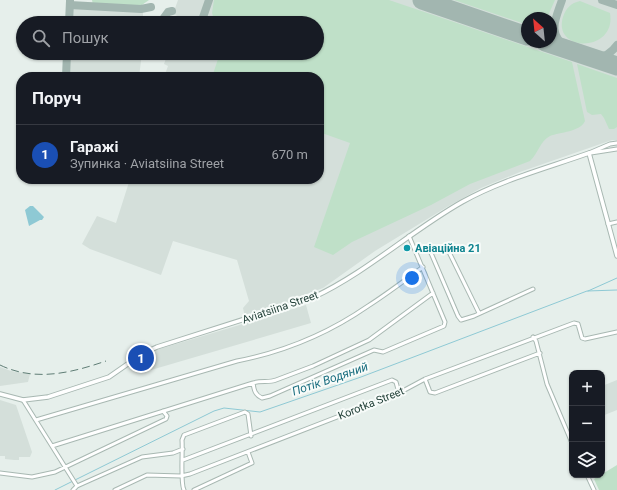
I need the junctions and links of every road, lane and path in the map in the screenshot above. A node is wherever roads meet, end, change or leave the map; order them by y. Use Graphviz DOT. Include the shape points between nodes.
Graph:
graph roads {
  1 [pos="617,143"];
  2 [pos="617,150"];
  3 [pos="589,153"];
  4 [pos="617,222"];
  5 [pos="608,224"];
  6 [pos="410,236"];
  7 [pos="446,246"];
  8 [pos="416,251"];
  9 [pos="617,256"];
  10 [pos="423,267"];
  11 [pos="533,289"];
  12 [pos="433,293"];
  13 [pos="479,313"];
  14 [pos="617,332"];
  15 [pos="533,337"];
  16 [pos="540,353"];
  17 [pos="425,380"];
  18 [pos="253,383"];
  19 [pos="399,393"];
  20 [pos="0,394"];
  21 [pos="23,400"];
  22 [pos="163,410"];
  23 [pos="36,420"];
  24 [pos="251,436"];
  25 [pos="572,442"];
  26 [pos="52,446"];
  27 [pos="182,449"];
  28 [pos="248,452"];
  29 [pos="183,460"];
  30 [pos="66,468"];
  31 [pos="0,473"];
  32 [pos="181,476"];
  33 [pos="588,478"];
  34 [pos="77,486"];
  35 [pos="73,490"];
  36 [pos="115,490"];
  37 [pos="184,490"];
  38 [pos="194,490"];
  39 [pos="594,490"];
  1 -- 3 [label="street"];
  2 -- 3 [label="street"];
  3 -- 5 [label="street"];
  3 -- 6 [label="street, Aviatsiina Street" via="479,193"];
  4 -- 5 [label="street"];
  5 -- 9 [label="street"];
  6 -- 8 [label="street"];
  6 -- 21 [label="street, Aviatsiina Street" via="348,278 314,297 157,347 142,354 109,377 48,397"];
  7 -- 13 [label="street"];
  8 -- 10 [label="street"];
  8 -- 13 [label="street" via="423,248 431,253 459,318 464,320"];
  10 -- 12 [label="street"];
  10 -- 23 [label="street" via="356,314 292,345 256,358 237,361"];
  11 -- 13 [label="street"];
  12 -- 18 [label="street" via="368,340 313,366 271,382 262,380"];
  12 -- 18 [label="street" via="445,322 444,326 383,352 374,350 270,396 257,396"];
  14 -- 15 [label="street, Korotka Street" via="585,339 582,338 578,324 574,323"];
  15 -- 16 [label="street"];
  15 -- 17 [label="street, Korotka Street"];
  16 -- 17 [label="street" via="435,393 430,392"];
  16 -- 25 [label="street" via="554,404"];
  17 -- 19 [label="street, Korotka Street"];
  18 -- 22 [label="street"];
  19 -- 24 [label="street" via="396,382 392,380"];
  19 -- 28 [label="street, Korotka Street"];
  20 -- 21 [label="street, Aviatsiina Street"];
  21 -- 23 [label="street"];
  22 -- 26 [label="street"];
  22 -- 30 [label="street" via="166,419"];
  23 -- 26 [label="street"];
  24 -- 27 [label="street" via="248,414 245,412 184,435"];
  24 -- 29 [label="street"];
  26 -- 30 [label="street"];
  27 -- 29 [label="street"];
  27 -- 34 [label="street" via="173,453 139,458"];
  28 -- 32 [label="street, Korotka Street"];
  28 -- 38 [label="street" via="252,464"];
  29 -- 32 [label="street"];
  30 -- 31 [label="street" via="38,477"];
  30 -- 34 [label="street"];
  32 -- 36 [label="street, Korotka Street" via="147,475"];
  32 -- 37 [label="street"];
  33 -- 39 [label="street"];
  34 -- 35 [label="street"];
}
